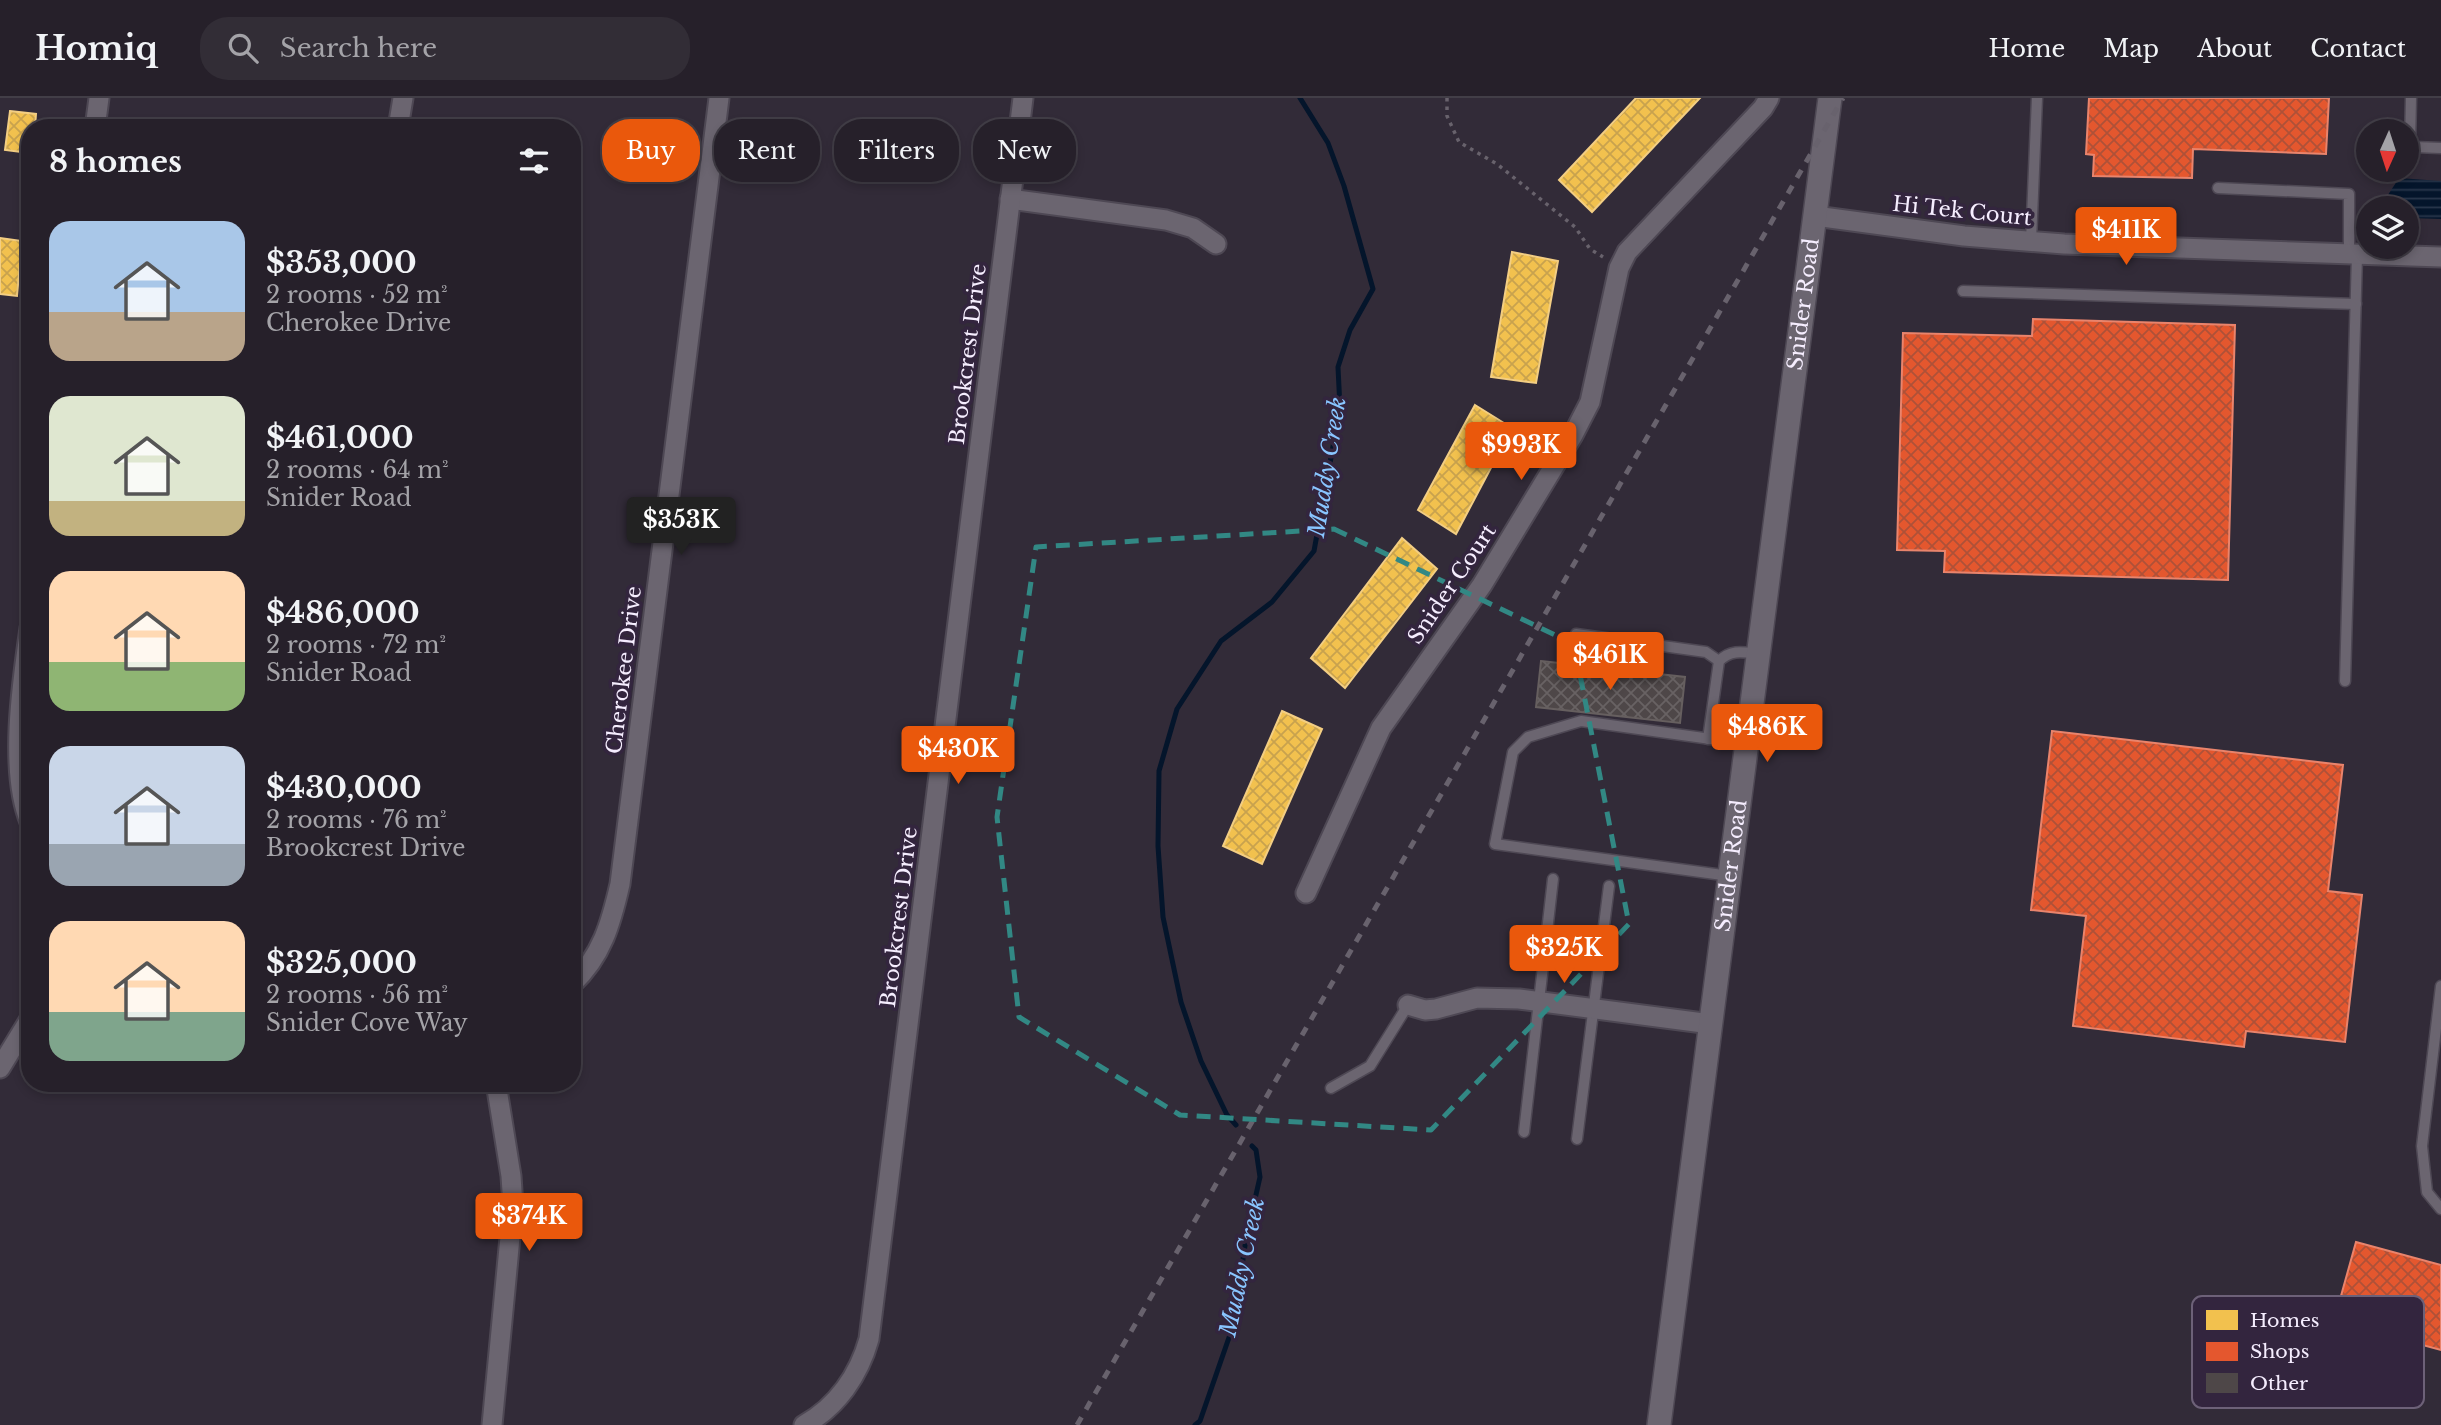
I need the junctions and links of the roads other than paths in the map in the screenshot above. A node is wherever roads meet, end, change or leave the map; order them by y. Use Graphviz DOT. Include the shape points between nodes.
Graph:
graph roads {
  1 [pos="99,98"];
  2 [pos="403,98"];
  3 [pos="719,98"];
  4 [pos="1023,98"];
  5 [pos="1769,98"];
  6 [pos="1830,98"];
  7 [pos="2037,98"];
  8 [pos="2411,98"];
  9 [pos="96,119"];
  10 [pos="400,119"];
  11 [pos="2441,148"];
  12 [pos="2218,188"];
  13 [pos="1010,199"];
  14 [pos="1815,216"];
  15 [pos="2031,241"];
  16 [pos="1216,244"];
  17 [pos="2353,255"];
  18 [pos="2441,257"];
  19 [pos="1963,291"];
  20 [pos="2356,304"];
  21 [pos="1576,634"];
  22 [pos="1759,654"];
  23 [pos="1719,661"];
  24 [pos="2345,681"];
  25 [pos="21,689"];
  26 [pos="1708,739"];
  27 [pos="1747,744"];
  28 [pos="21,788"];
  29 [pos="1730,876"];
  30 [pos="1553,878"];
  31 [pos="1609,886"];
  32 [pos="1306,893"];
  33 [pos="581,974"];
  34 [pos="2441,986"];
  35 [pos="1537,1001"];
  36 [pos="1408,1004"];
  37 [pos="1593,1009"];
  38 [pos="1711,1024"];
  39 [pos="21,1034"];
  40 [pos="0,1068"];
  41 [pos="1331,1088"];
  42 [pos="497,1092"];
  43 [pos="1524,1132"];
  44 [pos="1577,1139"];
  45 [pos="2441,1209"];
  46 [pos="498,1425"];
  47 [pos="804,1425"];
  48 [pos="1659,1425"];
  1 -- 9 [label="street"];
  2 -- 10 [label="street"];
  3 -- 33 [label="street, Cherokee Drive" via="620,884 599,953"];
  4 -- 13 [label="street, Brookcrest Drive"];
  5 -- 32 [label="street, Snider Court" via="1627,252 1619,268 1590,402 1482,585 1381,728"];
  6 -- 14 [label="street, Snider Road"];
  7 -- 15 [label="lane"];
  8 -- 11 [label="lane" via="2410,144"];
  12 -- 17 [label="lane" via="2348,194"];
  13 -- 16 [label="street" via="1166,220 1193,228"];
  13 -- 47 [label="street, Brookcrest Drive" via="869,1339 841,1394"];
  14 -- 15 [label="street, Hi Tek Court"];
  14 -- 22 [label="street, Snider Road"];
  15 -- 17 [label="street, Hi Tek Court"];
  17 -- 18 [label="street, Hi Tek Court"];
  17 -- 20 [label="lane"];
  19 -- 20 [label="lane"];
  20 -- 24 [label="lane"];
  21 -- 23 [label="lane" via="1706,652"];
  22 -- 23 [label="lane" via="1736,651"];
  22 -- 27 [label="street, Snider Road"];
  23 -- 26 [label="lane"];
  25 -- 28 [label="street"];
  26 -- 27 [label="lane"];
  26 -- 29 [label="lane" via="1581,721 1528,737 1513,752 1495,844"];
  27 -- 29 [label="street, Snider Road"];
  29 -- 38 [label="street, Snider Road"];
  30 -- 35 [label="lane"];
  31 -- 37 [label="lane"];
  34 -- 45 [label="lane" via="2422,1146 2427,1192"];
  35 -- 36 [label="street" via="1478,998 1425,1010"];
  35 -- 37 [label="street"];
  35 -- 43 [label="lane"];
  36 -- 41 [label="lane" via="1370,1066"];
  37 -- 38 [label="street"];
  37 -- 44 [label="lane"];
  38 -- 48 [label="street, Snider Road"];
  39 -- 40 [label="street"];
  42 -- 46 [label="street" via="513,1206"];
}
